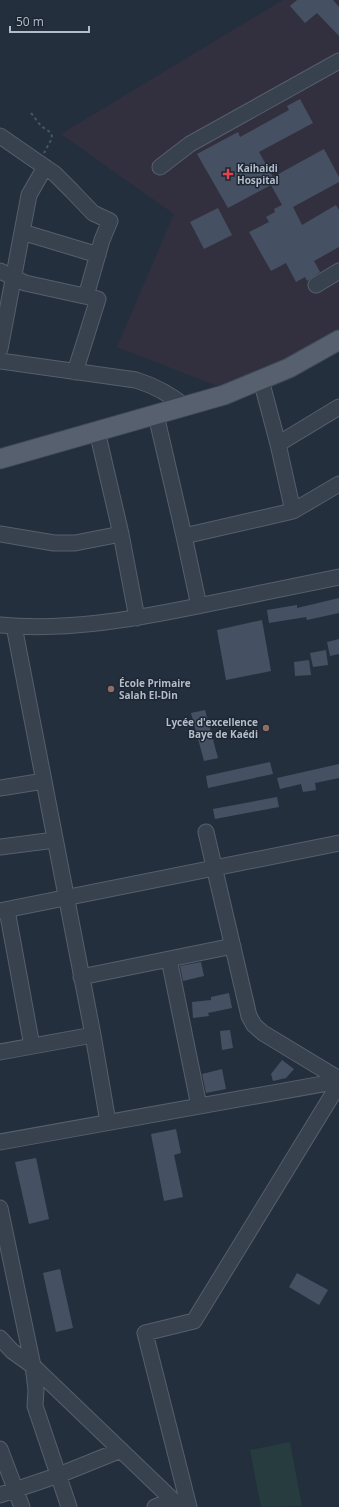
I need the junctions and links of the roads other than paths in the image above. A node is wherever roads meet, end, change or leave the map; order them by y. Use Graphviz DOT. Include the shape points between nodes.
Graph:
graph roads {
  1 [pos="339,62"];
  2 [pos="0,136"];
  3 [pos="42,165"];
  4 [pos="160,167"];
  5 [pos="22,232"];
  6 [pos="98,255"];
  7 [pos="0,272"];
  8 [pos="339,272"];
  9 [pos="14,278"];
  10 [pos="316,285"];
  11 [pos="92,298"];
  12 [pos="4,307"];
  13 [pos="339,340"];
  14 [pos="0,349"];
  15 [pos="0,361"];
  16 [pos="75,372"];
  17 [pos="261,380"];
  18 [pos="186,407"];
  19 [pos="339,407"];
  20 [pos="156,415"];
  21 [pos="97,431"];
  22 [pos="278,444"];
  23 [pos="0,459"];
  24 [pos="339,484"];
  25 [pos="293,512"];
  26 [pos="0,534"];
  27 [pos="121,534"];
  28 [pos="184,536"];
  29 [pos="339,577"];
  30 [pos="199,606"];
  31 [pos="137,618"];
  32 [pos="7,625"];
  33 [pos="44,781"];
  34 [pos="0,788"];
  35 [pos="206,832"];
  36 [pos="55,840"];
  37 [pos="339,843"];
  38 [pos="0,847"];
  39 [pos="215,868"];
  40 [pos="66,898"];
  41 [pos="3,910"];
  42 [pos="233,946"];
  43 [pos="170,959"];
  44 [pos="81,977"];
  45 [pos="93,1035"];
  46 [pos="32,1046"];
  47 [pos="0,1052"];
  48 [pos="339,1080"];
  49 [pos="339,1084"];
  50 [pos="200,1106"];
  51 [pos="108,1122"];
  52 [pos="0,1142"];
  53 [pos="0,1208"];
  54 [pos="0,1338"];
  55 [pos="6,1354"];
  56 [pos="33,1366"];
  57 [pos="0,1449"];
  58 [pos="121,1450"];
  59 [pos="59,1475"];
  60 [pos="16,1490"];
  61 [pos="0,1495"];
  62 [pos="176,1503"];
  63 [pos="22,1507"];
  64 [pos="69,1507"];
  65 [pos="155,1507"];
  66 [pos="189,1507"];
  1 -- 4 [label="street" via="190,144"];
  2 -- 3 [label="street"];
  3 -- 5 [label="street" via="29,195"];
  3 -- 6 [label="street" via="55,174 93,213 110,221"];
  5 -- 6 [label="street"];
  5 -- 9 [label="street"];
  6 -- 11 [label="street"];
  7 -- 9 [label="street"];
  8 -- 10 [label="street"];
  9 -- 11 [label="street" via="25,283"];
  9 -- 12 [label="street"];
  11 -- 16 [label="street"];
  12 -- 14 [label="street"];
  13 -- 17 [label="main road" via="289,368"];
  15 -- 16 [label="street"];
  16 -- 18 [label="street" via="136,380 166,392"];
  17 -- 18 [label="main road"];
  17 -- 22 [label="street"];
  18 -- 20 [label="main road"];
  19 -- 22 [label="street"];
  20 -- 21 [label="main road"];
  20 -- 28 [label="street"];
  21 -- 23 [label="main road"];
  21 -- 27 [label="street"];
  22 -- 25 [label="street"];
  24 -- 25 [label="street"];
  25 -- 28 [label="street"];
  26 -- 27 [label="street" via="54,543 75,543"];
  27 -- 31 [label="street"];
  28 -- 30 [label="street"];
  29 -- 30 [label="street"];
  30 -- 31 [label="street"];
  31 -- 32 [label="street" via="68,626"];
  32 -- 33 [label="street"];
  33 -- 34 [label="street"];
  33 -- 36 [label="street"];
  35 -- 39 [label="street"];
  36 -- 38 [label="street"];
  36 -- 40 [label="street"];
  37 -- 39 [label="street"];
  39 -- 40 [label="street"];
  39 -- 42 [label="street"];
  40 -- 41 [label="street"];
  40 -- 44 [label="street"];
  41 -- 46 [label="street"];
  42 -- 43 [label="street"];
  42 -- 48 [label="street" via="249,1016 254,1025"];
  43 -- 44 [label="street"];
  43 -- 50 [label="street"];
  44 -- 45 [label="street"];
  45 -- 46 [label="street"];
  45 -- 51 [label="street"];
  46 -- 47 [label="street"];
  48 -- 50 [label="street"];
  49 -- 66 [label="street" via="194,1321 145,1333"];
  50 -- 51 [label="street"];
  51 -- 52 [label="street"];
  53 -- 56 [label="street"];
  54 -- 55 [label="street"];
  55 -- 56 [label="street"];
  56 -- 58 [label="street"];
  56 -- 59 [label="street" via="36,1406"];
  57 -- 60 [label="street"];
  58 -- 59 [label="street"];
  58 -- 62 [label="street"];
  59 -- 60 [label="street"];
  59 -- 64 [label="street"];
  60 -- 61 [label="street"];
  60 -- 63 [label="street"];
  62 -- 65 [label="street"];
}
